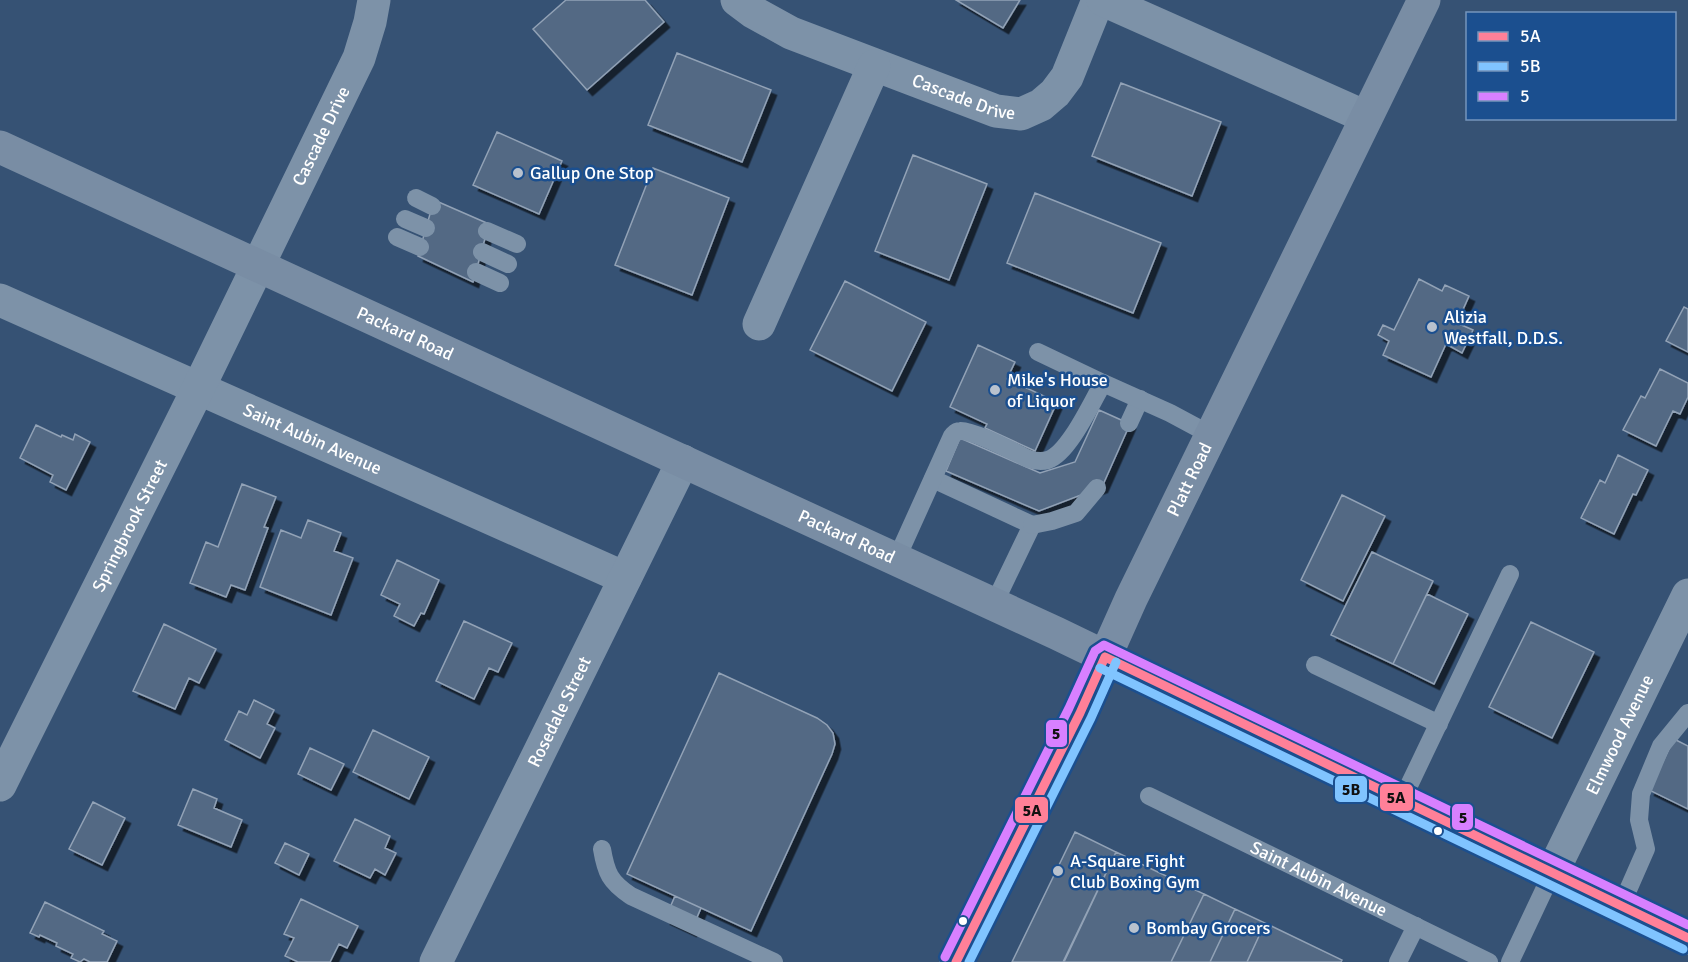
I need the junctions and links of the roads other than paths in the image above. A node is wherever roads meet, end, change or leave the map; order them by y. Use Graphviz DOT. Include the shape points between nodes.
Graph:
graph roads {
  1 [pos="374,0"];
  2 [pos="737,0"];
  3 [pos="1098,0"];
  4 [pos="1103,0"];
  5 [pos="1424,0"];
  6 [pos="874,66"];
  7 [pos="1366,117"];
  8 [pos="0,147"];
  9 [pos="416,198"];
  10 [pos="432,206"];
  11 [pos="405,219"];
  12 [pos="426,228"];
  13 [pos="488,231"];
  14 [pos="397,237"];
  15 [pos="517,244"];
  16 [pos="420,247"];
  17 [pos="482,252"];
  18 [pos="508,264"];
  19 [pos="257,266"];
  20 [pos="476,272"];
  21 [pos="500,283"];
  22 [pos="0,300"];
  23 [pos="759,324"];
  24 [pos="1038,352"];
  25 [pos="1103,383"];
  26 [pos="198,389"];
  27 [pos="1140,399"];
  28 [pos="1129,423"];
  29 [pos="1211,435"];
  30 [pos="683,461"];
  31 [pos="933,479"];
  32 [pos="1097,488"];
  33 [pos="1032,525"];
  34 [pos="896,560"];
  35 [pos="1510,574"];
  36 [pos="625,578"];
  37 [pos="1686,603"];
  38 [pos="994,604"];
  39 [pos="1105,657"];
  40 [pos="1315,665"];
  41 [pos="1688,713"];
  42 [pos="1439,724"];
  43 [pos="0,785"];
  44 [pos="1149,796"];
  45 [pos="1402,800"];
  46 [pos="602,849"];
  47 [pos="1552,873"];
  48 [pos="1621,906"];
  49 [pos="1416,926"];
  50 [pos="1688,938"];
  51 [pos="436,962"];
  52 [pos="774,962"];
  53 [pos="956,962"];
  54 [pos="1398,962"];
  55 [pos="1489,962"];
  56 [pos="1510,962"];
  1 -- 19 [label="street, Cascade Drive" via="359,58"];
  2 -- 6 [label="street, Cascade Drive" via="791,33"];
  3 -- 6 [label="street, Cascade Drive" via="1067,77 1041,105 1021,114 996,111"];
  4 -- 7 [label="street"];
  5 -- 7 [label="main road, Platt Road"];
  6 -- 23 [label="street"];
  7 -- 29 [label="main road, Platt Road"];
  8 -- 19 [label="main road, Packard Road"];
  9 -- 10 [label="lane"];
  11 -- 12 [label="lane"];
  13 -- 15 [label="lane"];
  14 -- 16 [label="lane"];
  17 -- 18 [label="lane"];
  19 -- 26 [label="street, Springbrook Street"];
  19 -- 30 [label="main road, Packard Road"];
  20 -- 21 [label="lane"];
  22 -- 26 [label="street, Saint Aubin Avenue"];
  24 -- 25 [label="lane"];
  25 -- 27 [label="lane"];
  25 -- 31 [label="lane" via="1078,439 1049,465 997,450 962,430 952,436"];
  26 -- 36 [label="street, Saint Aubin Avenue"];
  26 -- 43 [label="street, Springbrook Street"];
  27 -- 28 [label="lane"];
  27 -- 29 [label="lane"];
  29 -- 39 [label="main road, Platt Road"];
  30 -- 34 [label="main road, Packard Road"];
  30 -- 36 [label="street, Rosedale Street"];
  31 -- 33 [label="lane" via="978,492"];
  31 -- 34 [label="lane"];
  32 -- 33 [label="lane" via="1076,513 1052,514"];
  33 -- 38 [label="lane"];
  34 -- 38 [label="main road, Packard Road"];
  35 -- 42 [label="lane"];
  36 -- 51 [label="street, Rosedale Street"];
  37 -- 47 [label="street, Elmwood Avenue"];
  38 -- 39 [label="main road, Packard Road"];
  39 -- 45 [label="main road, Packard Road"];
  39 -- 53 [label="main road, Platt Road"];
  40 -- 42 [label="lane"];
  41 -- 48 [label="lane" via="1661,746 1641,794 1639,820 1646,849"];
  42 -- 45 [label="lane"];
  44 -- 49 [label="lane, Saint Aubin Avenue"];
  45 -- 47 [label="main road, Packard Road"];
  46 -- 52 [label="lane" via="609,875 616,886 631,896"];
  47 -- 48 [label="main road, Packard Road"];
  47 -- 56 [label="lane"];
  48 -- 50 [label="main road, Packard Road"];
  49 -- 54 [label="lane"];
  49 -- 55 [label="lane, Saint Aubin Avenue"];
}
